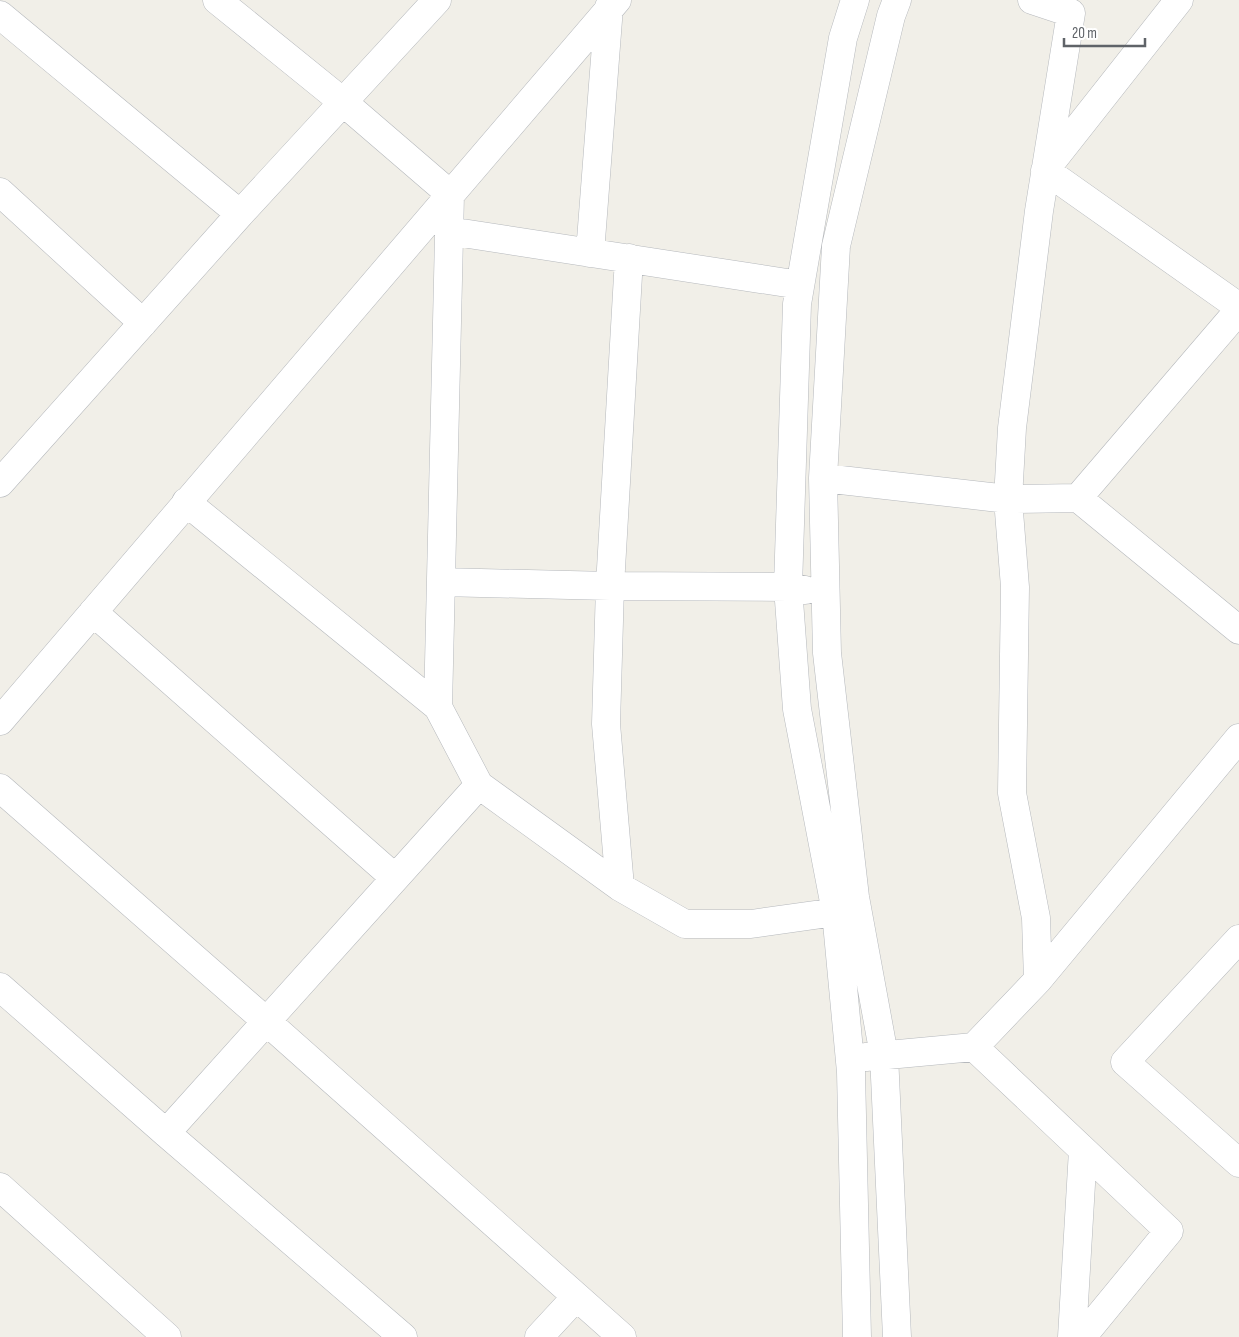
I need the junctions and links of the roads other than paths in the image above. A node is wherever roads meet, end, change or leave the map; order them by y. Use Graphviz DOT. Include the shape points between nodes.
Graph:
graph roads {
  1 [pos="217,0"];
  2 [pos="437,0"];
  3 [pos="854,0"];
  4 [pos="897,0"];
  5 [pos="1032,0"];
  6 [pos="1179,0"];
  7 [pos="613,4"];
  8 [pos="1073,7"];
  9 [pos="0,15"];
  10 [pos="344,102"];
  11 [pos="1045,170"];
  12 [pos="0,192"];
  13 [pos="450,194"];
  14 [pos="240,214"];
  15 [pos="449,231"];
  16 [pos="590,253"];
  17 [pos="629,258"];
  18 [pos="800,285"];
  19 [pos="1239,309"];
  20 [pos="143,323"];
  21 [pos="823,478"];
  22 [pos="0,483"];
  23 [pos="1078,498"];
  24 [pos="1008,499"];
  25 [pos="186,502"];
  26 [pos="441,582"];
  27 [pos="610,586"];
  28 [pos="788,587"];
  29 [pos="826,593"];
  30 [pos="93,612"];
  31 [pos="1239,630"];
  32 [pos="438,707"];
  33 [pos="0,721"];
  34 [pos="1239,738"];
  35 [pos="479,784"];
  36 [pos="0,788"];
  37 [pos="395,878"];
  38 [pos="620,887"];
  39 [pos="836,912"];
  40 [pos="1239,939"];
  41 [pos="1038,980"];
  42 [pos="0,987"];
  43 [pos="266,1020"];
  44 [pos="974,1047"];
  45 [pos="884,1055"];
  46 [pos="850,1058"];
  47 [pos="166,1133"];
  48 [pos="1083,1150"];
  49 [pos="1239,1163"];
  50 [pos="0,1187"];
  51 [pos="576,1297"];
  52 [pos="167,1337"];
  53 [pos="403,1337"];
  54 [pos="539,1337"];
  55 [pos="622,1337"];
  56 [pos="857,1337"];
  57 [pos="897,1337"];
  58 [pos="1072,1337"];
  59 [pos="1082,1337"];
  1 -- 10 [label="street"];
  2 -- 10 [label="street"];
  3 -- 18 [label="street" via="843,38"];
  4 -- 21 [label="street" via="836,246"];
  5 -- 8 [label="street"];
  6 -- 11 [label="street"];
  7 -- 13 [label="street"];
  7 -- 16 [label="street"];
  8 -- 11 [label="street"];
  9 -- 14 [label="street"];
  10 -- 13 [label="street"];
  10 -- 14 [label="street"];
  11 -- 19 [label="street"];
  11 -- 24 [label="street" via="1012,428"];
  12 -- 20 [label="street"];
  13 -- 15 [label="street"];
  13 -- 25 [label="street"];
  14 -- 20 [label="street"];
  15 -- 16 [label="street"];
  15 -- 26 [label="street"];
  16 -- 17 [label="street"];
  17 -- 18 [label="street"];
  17 -- 27 [label="street"];
  18 -- 28 [label="street"];
  19 -- 23 [label="street"];
  20 -- 22 [label="street"];
  21 -- 24 [label="street"];
  21 -- 29 [label="street"];
  23 -- 24 [label="street"];
  23 -- 31 [label="street"];
  24 -- 41 [label="street" via="1015,587 1012,793 1036,918"];
  25 -- 30 [label="street"];
  25 -- 32 [label="street"];
  26 -- 27 [label="street"];
  26 -- 32 [label="street"];
  27 -- 28 [label="street"];
  27 -- 38 [label="street" via="606,724"];
  28 -- 29 [label="street"];
  28 -- 39 [label="street" via="798,710"];
  29 -- 45 [label="street" via="827,653 855,897"];
  30 -- 33 [label="street"];
  30 -- 37 [label="street"];
  32 -- 35 [label="street"];
  34 -- 41 [label="street"];
  35 -- 37 [label="street"];
  35 -- 38 [label="street"];
  36 -- 43 [label="street"];
  37 -- 43 [label="street"];
  38 -- 39 [label="street" via="684,924 751,924"];
  39 -- 46 [label="street"];
  40 -- 49 [label="street" via="1125,1062"];
  41 -- 44 [label="street"];
  42 -- 47 [label="street"];
  43 -- 47 [label="street"];
  43 -- 51 [label="street"];
  44 -- 45 [label="street"];
  44 -- 48 [label="street"];
  45 -- 46 [label="street"];
  45 -- 57 [label="street"];
  46 -- 56 [label="street"];
  47 -- 53 [label="street"];
  48 -- 58 [label="street"];
  48 -- 59 [label="street" via="1169,1232"];
  50 -- 52 [label="street"];
  51 -- 54 [label="street"];
  51 -- 55 [label="street"];
}
